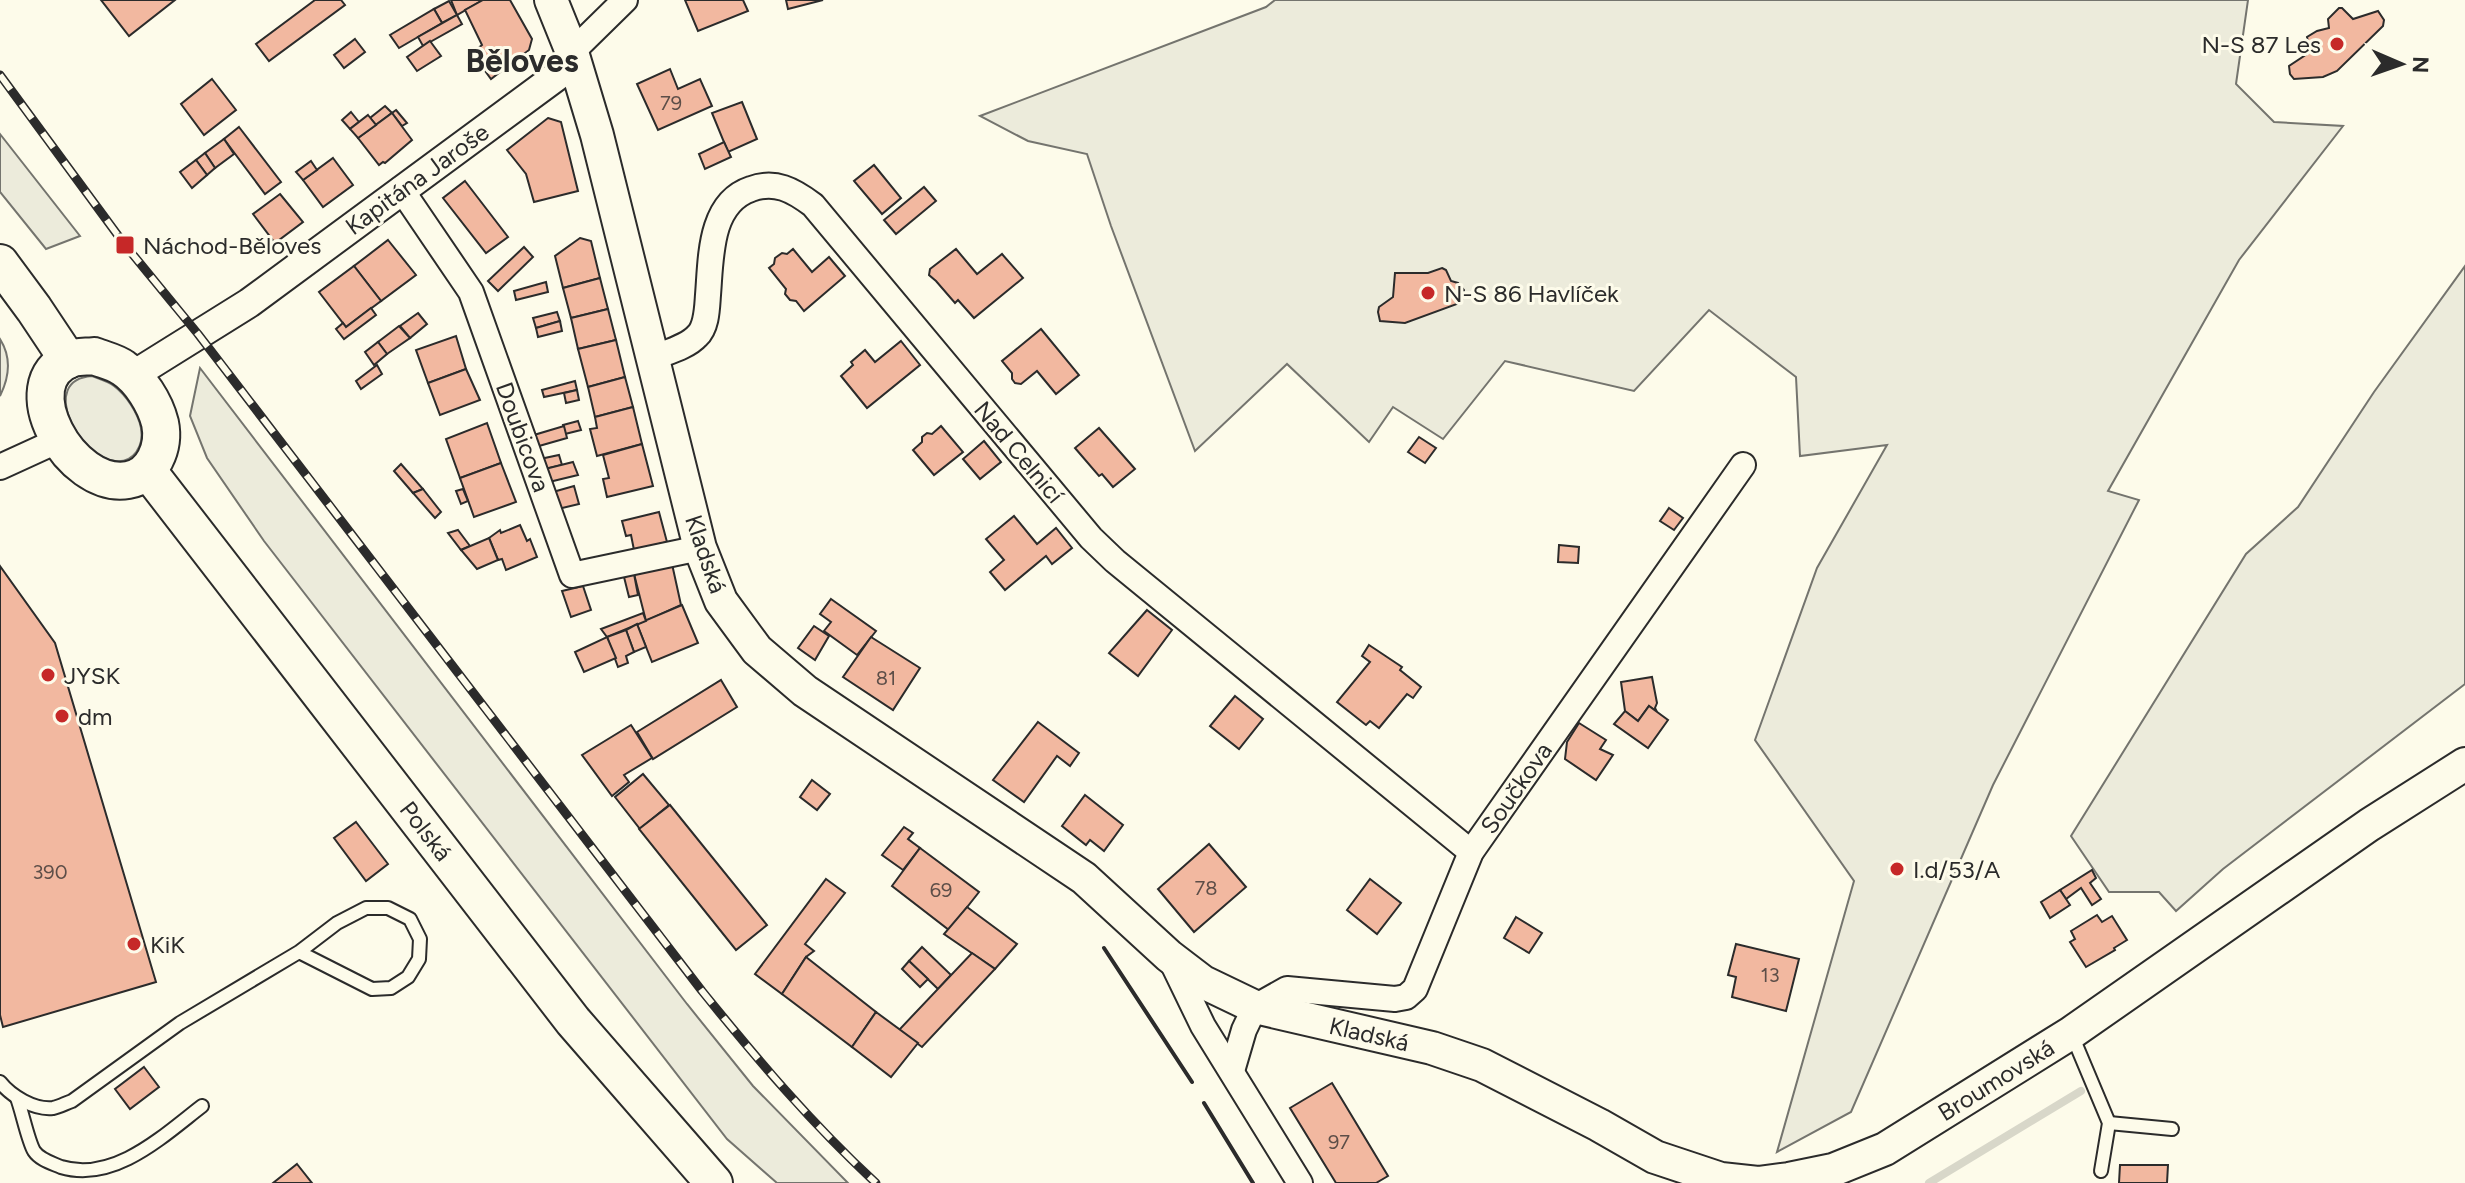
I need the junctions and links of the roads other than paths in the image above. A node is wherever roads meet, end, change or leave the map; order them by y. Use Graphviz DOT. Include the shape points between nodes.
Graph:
graph roads {
  1 [pos="551,0"];
  2 [pos="625,0"];
  3 [pos="572,52"];
  4 [pos="401,189"];
  5 [pos="0,263"];
  6 [pos="653,358"];
  7 [pos="68,360"];
  8 [pos="132,376"];
  9 [pos="59,440"];
  10 [pos="1743,465"];
  11 [pos="0,467"];
  12 [pos="148,471"];
  13 [pos="700,548"];
  14 [pos="2465,764"];
  15 [pos="1471,852"];
  16 [pos="299,952"];
  17 [pos="1169,956"];
  18 [pos="1255,1007"];
  19 [pos="2071,1033"];
  20 [pos="1482,1065"];
  21 [pos="1232,1071"];
  22 [pos="0,1082"];
  23 [pos="17,1098"];
  24 [pos="202,1106"];
  25 [pos="2109,1123"];
  26 [pos="2172,1129"];
  27 [pos="691,1164"];
  28 [pos="2101,1171"];
  29 [pos="1300,1183"];
  1 -- 3 [label="main road, Kladská"];
  2 -- 3 [label="street"];
  3 -- 4 [label="street, Kapitána Jaroše" via="557,76"];
  3 -- 6 [label="main road, Kladská"];
  4 -- 8 [label="street, Kapitána Jaroše" via="260,295"];
  4 -- 13 [label="street, Doubicova" via="471,292 572,575"];
  5 -- 7 [label="main road"];
  6 -- 13 [label="main road, Kladská"];
  6 -- 15 [label="street, Nad Celnicí" via="699,336 707,314 715,229 727,203 762,185 798,193 1091,538"];
  7 -- 8 [label="main road" via="94,356"];
  7 -- 9 [label="main road" via="53,372 47,388 47,408"];
  8 -- 12 [label="main road" via="151,400 160,423 157,456"];
  9 -- 11 [label="street"];
  9 -- 12 [label="main road" via="95,476 130,480"];
  10 -- 15 [label="street, Součkova"];
  12 -- 27 [label="main road, Polská" via="573,1021"];
  13 -- 17 [label="main road, Kladská" via="721,601 757,650 805,691 1084,878"];
  14 -- 19 [label="main road, Broumovská"];
  15 -- 18 [label="street, Součkova" via="1415,989 1406,997 1287,989"];
  16 -- 16 [label="lane" via="366,908 388,908 410,919 420,939 414,968 391,988 372,989"];
  16 -- 23 [label="lane" via="180,1023 72,1101 53,1108"];
  17 -- 18 [label="main road, Kladská" via="1203,982"];
  17 -- 21 [label="street, Kladská"];
  18 -- 20 [label="main road, Kladská" via="1432,1048"];
  18 -- 21 [label="street"];
  19 -- 20 [label="main road, Broumovská" via="1885,1149 1833,1170 1758,1183 1721,1179 1655,1157"];
  19 -- 25 [label="lane"];
  21 -- 29 [label="street, Kladská"];
  22 -- 23 [label="lane"];
  23 -- 24 [label="lane" via="34,1151 44,1161 75,1172 103,1171 143,1151"];
  25 -- 26 [label="lane"];
  25 -- 28 [label="lane"];
}
